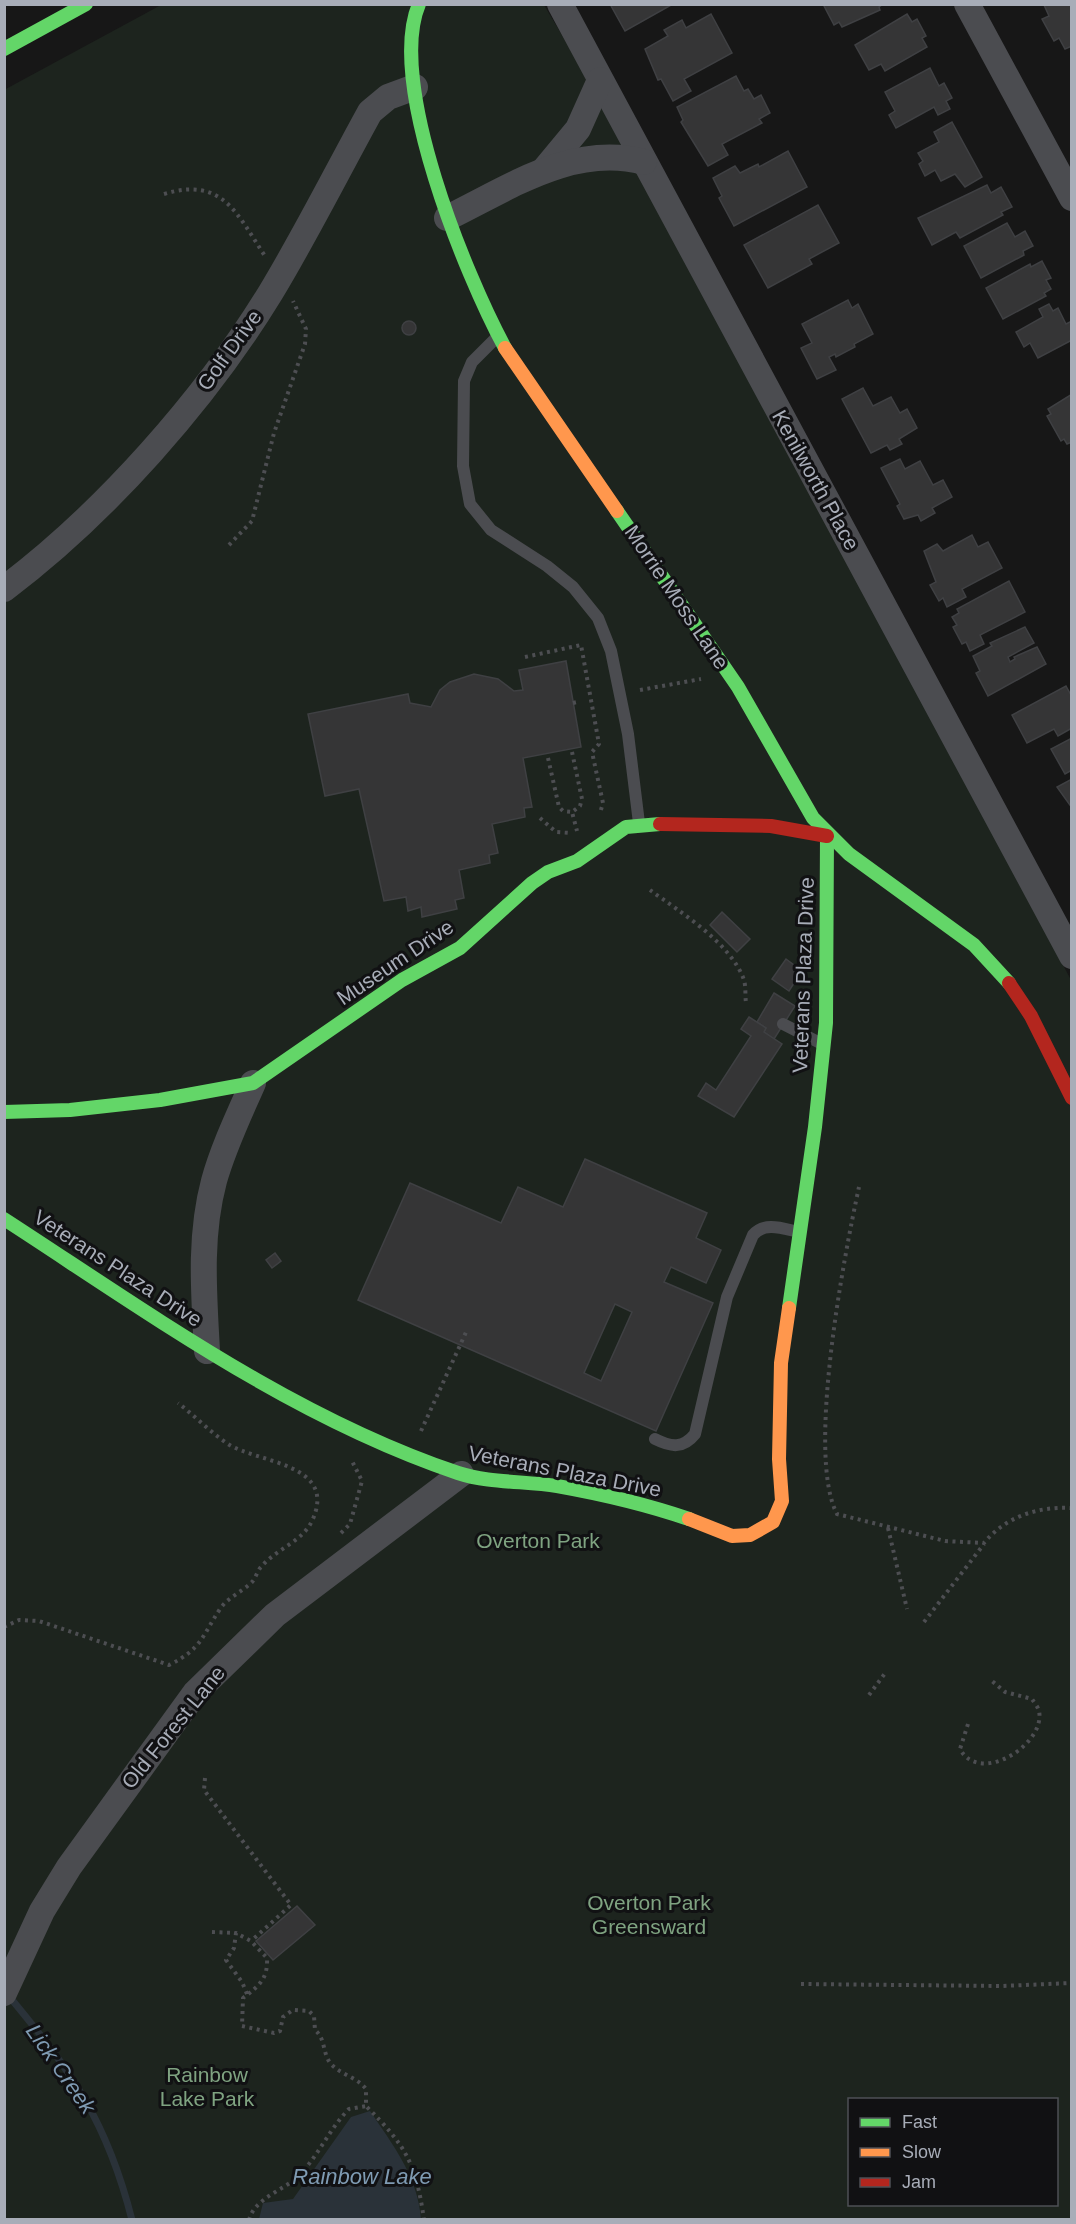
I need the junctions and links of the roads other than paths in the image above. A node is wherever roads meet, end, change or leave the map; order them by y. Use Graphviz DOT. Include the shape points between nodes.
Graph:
graph roads {
  1 [pos="86,4"];
  2 [pos="560,4"];
  3 [pos="967,4"];
  4 [pos="414,9"];
  5 [pos="4,49"];
  6 [pos="600,80"];
  7 [pos="415,87"];
  8 [pos="644,162"];
  9 [pos="543,170"];
  10 [pos="1071,198"];
  11 [pos="447,218"];
  12 [pos="498,335"];
  13 [pos="4,589"];
  14 [pos="639,824"];
  15 [pos="827,836"];
  16 [pos="1071,956"];
  17 [pos="783,1024"];
  18 [pos="824,1044"];
  19 [pos="253,1083"];
  20 [pos="1071,1098"];
  21 [pos="4,1112"];
  22 [pos="4,1218"];
  23 [pos="800,1232"];
  24 [pos="207,1351"];
  25 [pos="655,1438"];
  26 [pos="461,1474"];
  27 [pos="4,1993"];
  1 -- 5 [label="street"];
  2 -- 6 [label="street, Kenilworth Place"];
  3 -- 10 [label="street"];
  4 -- 7 [label="street, Morrie Moss Lane" via="411,39"];
  6 -- 8 [label="street, Kenilworth Place"];
  6 -- 9 [label="street" via="578,129"];
  7 -- 11 [label="street, Morrie Moss Lane" via="423,138"];
  7 -- 13 [label="street, Golf Drive" via="388,96 370,112 270,293 184,411 86,520"];
  8 -- 9 [label="street" via="595,157"];
  8 -- 16 [label="street, Kenilworth Place"];
  9 -- 11 [label="street"];
  11 -- 12 [label="street, Morrie Moss Lane" via="466,270"];
  12 -- 14 [label="lane" via="472,362 464,381 463,466 470,504 491,530 579,593 598,618 611,651 626,724"];
  12 -- 15 [label="street, Morrie Moss Lane" via="734,680 803,802"];
  14 -- 15 [label="street, Museum Drive" via="771,826"];
  14 -- 19 [label="street, Museum Drive" via="626,827 577,861 532,883 460,948 402,980"];
  15 -- 18 [label="street, Veterans Plaza Drive"];
  15 -- 20 [label="street, Morrie Moss Lane" via="958,932 994,964 1022,998"];
  17 -- 18 [label="lane"];
  18 -- 23 [label="street, Veterans Plaza Drive"];
  19 -- 21 [label="street, Museum Drive" via="148,1101 70,1110"];
  19 -- 24 [label="street" via="214,1181 206,1226 203,1268"];
  22 -- 24 [label="street, Veterans Plaza Drive"];
  23 -- 25 [label="lane" via="770,1227 753,1235 727,1297 695,1434 679,1446"];
  23 -- 26 [label="street, Veterans Plaza Drive" via="781,1363 782,1501 773,1522 750,1535 732,1536 639,1502"];
  24 -- 26 [label="street, Veterans Plaza Drive" via="334,1423"];
  26 -- 27 [label="street, Old Forest Lane" via="274,1615 195,1693 69,1867"];
}
